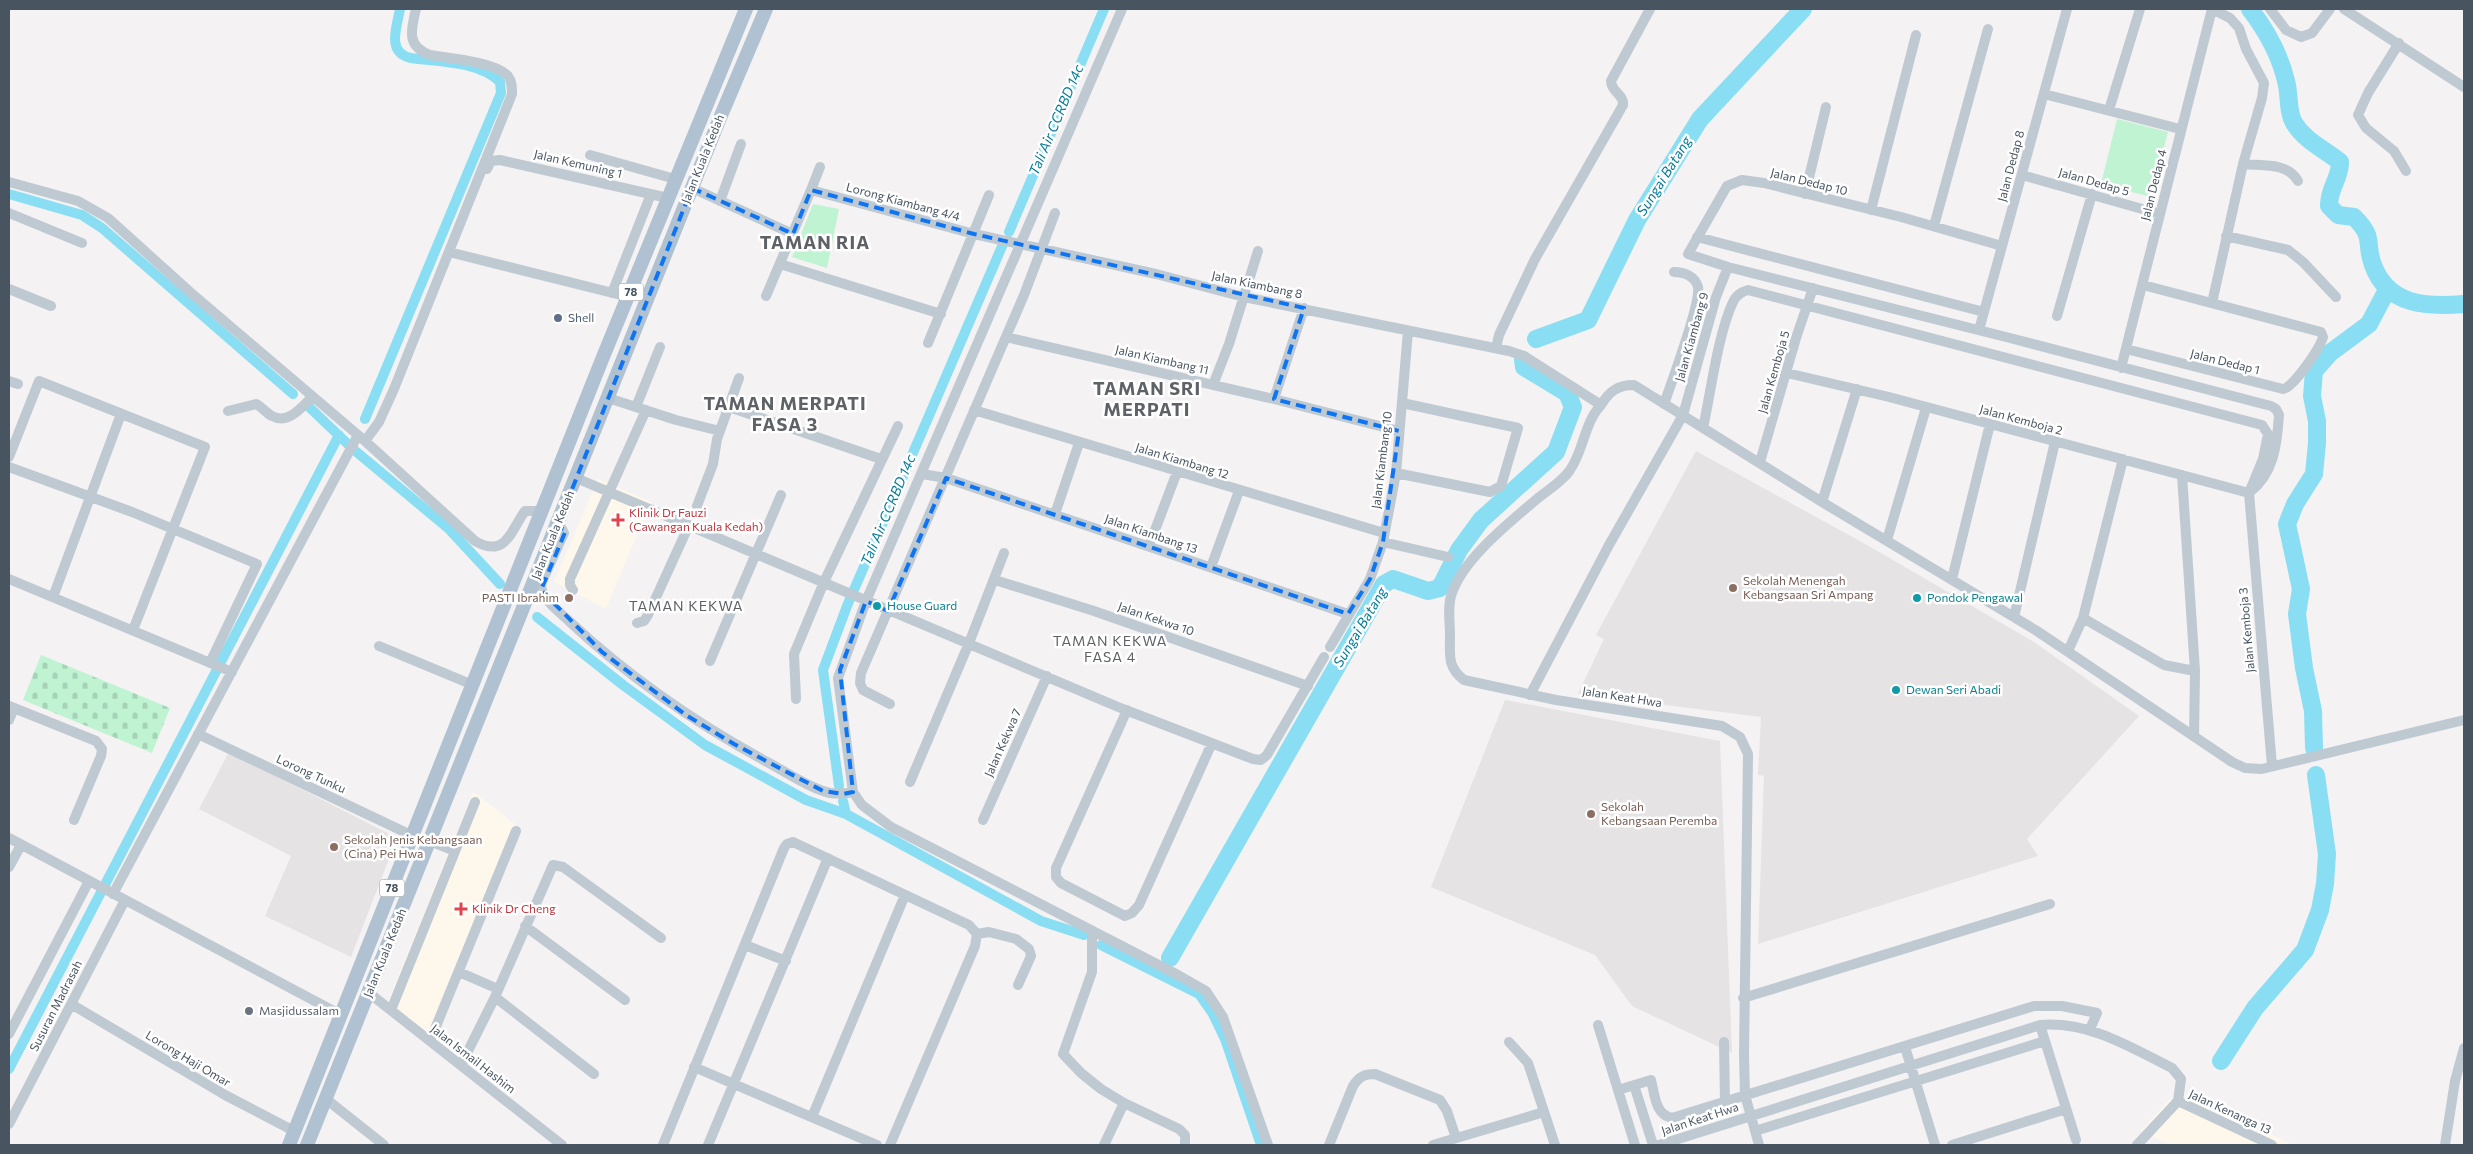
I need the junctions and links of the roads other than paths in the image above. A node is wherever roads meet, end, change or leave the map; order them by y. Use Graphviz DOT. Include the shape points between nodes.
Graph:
graph roads {
  1 [pos="416,9"];
  2 [pos="746,9"];
  3 [pos="766,9"];
  4 [pos="1122,9"];
  5 [pos="1650,9"];
  6 [pos="2067,9"];
  7 [pos="2140,9"];
  8 [pos="2212,9"];
  9 [pos="2270,9"];
  10 [pos="2330,9"];
  11 [pos="2344,9"];
  12 [pos="1988,29"];
  13 [pos="1916,35"];
  14 [pos="2399,44"];
  15 [pos="2464,87"];
  16 [pos="2044,94"];
  17 [pos="1826,107"];
  18 [pos="2109,110"];
  19 [pos="2180,129"];
  20 [pos="741,144"];
  21 [pos="590,155"];
  22 [pos="2243,164"];
  23 [pos="820,167"];
  24 [pos="487,169"];
  25 [pos="2406,171"];
  26 [pos="2022,175"];
  27 [pos="675,179"];
  28 [pos="2298,181"];
  29 [pos="9,182"];
  30 [pos="692,188"];
  31 [pos="811,190"];
  32 [pos="651,194"];
  33 [pos="1805,194"];
  34 [pos="2092,194"];
  35 [pos="989,195"];
  36 [pos="668,198"];
  37 [pos="720,201"];
  38 [pos="1871,210"];
  39 [pos="9,213"];
  40 [pos="1055,213"];
  41 [pos="2160,214"];
  42 [pos="1934,226"];
  43 [pos="793,234"];
  44 [pos="974,234"];
  45 [pos="2226,236"];
  46 [pos="1697,237"];
  47 [pos="1001,240"];
  48 [pos="82,243"];
  49 [pos="1021,244"];
  50 [pos="2002,246"];
  51 [pos="1043,249"];
  52 [pos="1258,251"];
  53 [pos="449,252"];
  54 [pos="780,264"];
  55 [pos="1728,267"];
  56 [pos="1674,272"];
  57 [pos="2143,284"];
  58 [pos="1813,288"];
  59 [pos="9,289"];
  60 [pos="1699,290"];
  61 [pos="612,293"];
  62 [pos="766,296"];
  63 [pos="2336,296"];
  64 [pos="629,297"];
  65 [pos="1244,297"];
  66 [pos="1716,297"];
  67 [pos="2212,303"];
  68 [pos="51,306"];
  69 [pos="1806,306"];
  70 [pos="1304,308"];
  71 [pos="1984,312"];
  72 [pos="940,314"];
  73 [pos="2057,316"];
  74 [pos="620,319"];
  75 [pos="1979,330"];
  76 [pos="1408,331"];
  77 [pos="1006,337"];
  78 [pos="1686,337"];
  79 [pos="928,343"];
  80 [pos="1703,343"];
  81 [pos="660,347"];
  82 [pos="1496,348"];
  83 [pos="2126,349"];
  84 [pos="2121,368"];
  85 [pos="1787,373"];
  86 [pos="739,378"];
  87 [pos="1213,385"];
  88 [pos="1857,389"];
  89 [pos="312,398"];
  90 [pos="608,398"];
  91 [pos="1274,399"];
  92 [pos="1402,403"];
  93 [pos="1664,404"];
  94 [pos="1600,405"];
  95 [pos="729,407"];
  96 [pos="1926,408"];
  97 [pos="641,409"];
  98 [pos="974,410"];
  99 [pos="228,411"];
  100 [pos="121,414"];
  101 [pos="1683,415"];
  102 [pos="1990,424"];
  103 [pos="898,426"];
  104 [pos="1703,428"];
  105 [pos="720,431"];
  106 [pos="1399,431"];
  107 [pos="363,441"];
  108 [pos="2055,442"];
  109 [pos="1079,443"];
  110 [pos="9,457"];
  111 [pos="881,459"];
  112 [pos="2123,459"];
  113 [pos="1760,462"];
  114 [pos="9,467"];
  115 [pos="1178,472"];
  116 [pos="1396,473"];
  117 [pos="922,474"];
  118 [pos="2182,476"];
  119 [pos="576,478"];
  120 [pos="946,478"];
  121 [pos="1239,491"];
  122 [pos="609,493"];
  123 [pos="2248,493"];
  124 [pos="781,495"];
  125 [pos="90,497"];
  126 [pos="1822,502"];
  127 [pos="697,506"];
  128 [pos="543,511"];
  129 [pos="1055,514"];
  130 [pos="688,525"];
  131 [pos="557,527"];
  132 [pos="172,529"];
  133 [pos="1384,538"];
  134 [pos="1887,540"];
  135 [pos="1149,546"];
  136 [pos="756,553"];
  137 [pos="1004,553"];
  138 [pos="1448,557"];
  139 [pos="1212,567"];
  140 [pos="9,579"];
  141 [pos="1952,579"];
  142 [pos="995,580"];
  143 [pos="824,582"];
  144 [pos="573,590"];
  145 [pos="53,597"];
  146 [pos="862,599"];
  147 [pos="888,611"];
  148 [pos="1348,614"];
  149 [pos="2014,616"];
  150 [pos="2083,618"];
  151 [pos="637,622"];
  152 [pos="133,630"];
  153 [pos="969,643"];
  154 [pos="378,646"];
  155 [pos="1330,647"];
  156 [pos="2068,651"];
  157 [pos="1324,657"];
  158 [pos="710,660"];
  159 [pos="220,667"];
  160 [pos="2195,671"];
  161 [pos="1047,676"];
  162 [pos="473,685"];
  163 [pos="1308,686"];
  164 [pos="1530,695"];
  165 [pos="796,699"];
  166 [pos="890,704"];
  167 [pos="11,707"];
  168 [pos="1127,710"];
  169 [pos="9,720"];
  170 [pos="2464,720"];
  171 [pos="198,734"];
  172 [pos="2194,736"];
  173 [pos="1212,743"];
  174 [pos="2272,766"];
  175 [pos="910,782"];
  176 [pos="853,792"];
  177 [pos="475,802"];
  178 [pos="74,820"];
  179 [pos="983,820"];
  180 [pos="516,831"];
  181 [pos="412,836"];
  182 [pos="9,838"];
  183 [pos="430,841"];
  184 [pos="21,845"];
  185 [pos="455,851"];
  186 [pos="828,858"];
  187 [pos="9,867"];
  188 [pos="92,883"];
  189 [pos="109,892"];
  190 [pos="905,895"];
  191 [pos="125,900"];
  192 [pos="2050,904"];
  193 [pos="525,926"];
  194 [pos="1092,932"];
  195 [pos="977,934"];
  196 [pos="661,938"];
  197 [pos="745,945"];
  198 [pos="786,961"];
  199 [pos="459,972"];
  200 [pos="1018,985"];
  201 [pos="496,993"];
  202 [pos="369,994"];
  203 [pos="1743,998"];
  204 [pos="625,1000"];
  205 [pos="71,1004"];
  206 [pos="391,1010"];
  207 [pos="341,1015"];
  208 [pos="1598,1025"];
  209 [pos="2040,1025"];
  210 [pos="2090,1029"];
  211 [pos="9,1034"];
  212 [pos="430,1041"];
  213 [pos="2045,1041"];
  214 [pos="1509,1042"];
  215 [pos="1724,1042"];
  216 [pos="1905,1047"];
  217 [pos="2464,1048"];
  218 [pos="1911,1064"];
  219 [pos="461,1065"];
  220 [pos="694,1067"];
  221 [pos="594,1074"];
  222 [pos="1915,1080"];
  223 [pos="734,1083"];
  224 [pos="1634,1085"];
  225 [pos="1618,1090"];
  226 [pos="1745,1095"];
  227 [pos="326,1099"];
  228 [pos="2178,1101"];
  229 [pos="1725,1102"];
  230 [pos="1124,1103"];
  231 [pos="2066,1109"];
  232 [pos="1544,1112"];
  233 [pos="1750,1116"];
  234 [pos="812,1118"];
  235 [pos="9,1124"];
  236 [pos="294,1131"];
  237 [pos="1755,1131"];
  238 [pos="1456,1138"];
  239 [pos="2076,1140"];
  240 [pos="288,1145"];
  241 [pos="307,1145"];
  242 [pos="384,1145"];
  243 [pos="562,1145"];
  244 [pos="663,1145"];
  245 [pos="708,1145"];
  246 [pos="877,1145"];
  247 [pos="890,1145"];
  248 [pos="1104,1145"];
  249 [pos="1185,1145"];
  250 [pos="1268,1145"];
  251 [pos="1329,1145"];
  252 [pos="1433,1145"];
  253 [pos="1555,1145"];
  254 [pos="1635,1145"];
  255 [pos="1653,1145"];
  256 [pos="1658,1145"];
  257 [pos="1759,1145"];
  258 [pos="1935,1145"];
  259 [pos="1952,1145"];
  260 [pos="2137,1145"];
  261 [pos="2272,1145"];
  262 [pos="2445,1145"];
  1 -- 53 [label="street" via="413,44 420,51 497,68 512,82 512,94"];
  2 -- 27 [label="main road, Jalan Kuala Kedah / 78"];
  3 -- 30 [label="main road, Jalan Kuala Kedah / 78"];
  4 -- 49 [label="street"];
  5 -- 82 [label="street" via="1611,81 1612,89 1622,97 1623,105 1535,259 1501,330"];
  6 -- 16 [label="street, Jalan Dedap 8"];
  7 -- 18 [label="street"];
  8 -- 19 [label="street, Jalan Dedap 4"];
  8 -- 22 [label="street" via="2235,22 2264,83"];
  9 -- 10 [label="street" via="2286,30 2301,37 2312,33"];
  11 -- 14 [label="street"];
  12 -- 42 [label="street"];
  13 -- 38 [label="street"];
  14 -- 15 [label="street"];
  14 -- 25 [label="street" via="2358,115 2366,128 2394,151"];
  16 -- 18 [label="street"];
  16 -- 26 [label="street, Jalan Dedap 8"];
  17 -- 33 [label="street"];
  18 -- 19 [label="street"];
  19 -- 41 [label="street, Jalan Dedap 4"];
  20 -- 37 [label="street"];
  21 -- 27 [label="street"];
  22 -- 28 [label="street" via="2286,169"];
  22 -- 45 [label="street"];
  23 -- 31 [label="street"];
  24 -- 32 [label="street, Jalan Kemuning 1" via="491,160 500,160"];
  26 -- 34 [label="street, Jalan Dedap 5"];
  26 -- 50 [label="street, Jalan Dedap 8"];
  27 -- 36 [label="main road, Jalan Kuala Kedah / 78"];
  29 -- 89 [label="street" via="78,201 108,218"];
  30 -- 37 [label="street"];
  30 -- 74 [label="main road" via="684,185 680,188 635,296"];
  30 -- 90 [label="main road, Jalan Kuala Kedah / 78"];
  31 -- 43 [label="street"];
  31 -- 44 [label="street, Lorong Kiambang 4/4"];
  32 -- 36 [label="street, Jalan Kemuning 1"];
  32 -- 61 [label="street"];
  33 -- 38 [label="street, Jalan Dedap 10"];
  33 -- 46 [label="street, Jalan Dedap 10" via="1757,182 1742,180 1731,183"];
  34 -- 41 [label="street, Jalan Dedap 5"];
  34 -- 73 [label="street"];
  35 -- 44 [label="street"];
  36 -- 64 [label="main road, Jalan Kuala Kedah / 78"];
  37 -- 43 [label="street"];
  38 -- 42 [label="street, Jalan Dedap 10"];
  39 -- 48 [label="street"];
  40 -- 51 [label="street"];
  41 -- 57 [label="street, Jalan Dedap 4"];
  42 -- 50 [label="street, Jalan Dedap 10"];
  43 -- 54 [label="street"];
  44 -- 47 [label="street, Lorong Kiambang 4/4"];
  44 -- 72 [label="street"];
  45 -- 63 [label="street" via="2288,250"];
  45 -- 67 [label="street"];
  46 -- 55 [label="street, Jalan Dedap 10" via="1688,254"];
  46 -- 71 [label="street"];
  47 -- 49 [label="street, Jalan Kiambang 8"];
  49 -- 51 [label="street, Jalan Kiambang 8"];
  49 -- 117 [label="street"];
  50 -- 71 [label="street, Jalan Dedap 8"];
  51 -- 65 [label="street, Jalan Kiambang 8"];
  51 -- 77 [label="street"];
  52 -- 65 [label="street"];
  53 -- 61 [label="street"];
  53 -- 107 [label="street" via="379,422"];
  54 -- 62 [label="street"];
  54 -- 72 [label="street"];
  55 -- 58 [label="street"];
  55 -- 66 [label="street, Jalan Kiambang 9"];
  56 -- 60 [label="street" via="1689,275"];
  57 -- 67 [label="street"];
  57 -- 83 [label="street, Jalan Dedap 4"];
  58 -- 69 [label="street, Jalan Kemboja 5"];
  58 -- 75 [label="street"];
  59 -- 68 [label="street"];
  60 -- 66 [label="street"];
  60 -- 78 [label="street"];
  61 -- 64 [label="street"];
  64 -- 74 [label="main road, Jalan Kuala Kedah / 78"];
  65 -- 70 [label="street, Jalan Kiambang 8"];
  65 -- 87 [label="street"];
  66 -- 80 [label="street, Jalan Kiambang 9"];
  67 -- 83 [label="street, Jalan Dedap 1" via="2319,331 2323,334 2322,342 2292,385 2282,389"];
  69 -- 85 [label="street, Jalan Kemboja 5"];
  69 -- 104 [label="street" via="1748,290 1737,295 1723,334"];
  69 -- 123 [label="street" via="2262,425 2268,434 2263,459"];
  70 -- 76 [label="street, Jalan Kiambang 8"];
  70 -- 91 [label="street"];
  71 -- 75 [label="street, Jalan Dedap 8"];
  72 -- 79 [label="street"];
  74 -- 128 [label="main road, Jalan Kuala Kedah / 78"];
  75 -- 84 [label="street"];
  76 -- 82 [label="street, Jalan Kiambang 8"];
  76 -- 92 [label="street, Jalan Kiambang 10"];
  77 -- 87 [label="street, Jalan Kiambang 11"];
  77 -- 98 [label="street"];
  78 -- 80 [label="street"];
  78 -- 93 [label="street"];
  80 -- 101 [label="street, Jalan Kiambang 9"];
  81 -- 97 [label="street"];
  82 -- 94 [label="street, Jalan Kiambang 8" via="1524,356"];
  83 -- 84 [label="street, Jalan Dedap 4"];
  84 -- 123 [label="street" via="2276,409 2278,432 2272,460 2265,478"];
  85 -- 88 [label="street, Jalan Kemboja 2"];
  85 -- 113 [label="street, Jalan Kemboja 5"];
  86 -- 95 [label="street"];
  87 -- 91 [label="street, Jalan Kiambang 11"];
  88 -- 96 [label="street, Jalan Kemboja 2"];
  88 -- 126 [label="street"];
  89 -- 99 [label="street" via="290,417 282,419 273,417 256,404"];
  89 -- 107 [label="street"];
  90 -- 97 [label="street"];
  90 -- 119 [label="main road, Jalan Kuala Kedah / 78"];
  91 -- 106 [label="street, Jalan Kiambang 11"];
  92 -- 106 [label="street, Jalan Kiambang 10"];
  92 -- 116 [label="street" via="1518,428 1502,486 1490,492"];
  93 -- 94 [label="street, Jalan Keat Hwa" via="1634,385 1625,385 1608,394"];
  93 -- 101 [label="street, Jalan Keat Hwa"];
  94 -- 164 [label="street, Jalan Keat Hwa" via="1592,415 1570,472 1493,537 1458,580 1451,595 1451,663 1455,672 1464,680"];
  95 -- 105 [label="street"];
  95 -- 111 [label="street"];
  96 -- 102 [label="street, Jalan Kemboja 2"];
  96 -- 134 [label="street"];
  97 -- 105 [label="street"];
  97 -- 122 [label="street"];
  98 -- 109 [label="street, Jalan Kiambang 12"];
  98 -- 120 [label="street"];
  100 -- 110 [label="street" via="38,381"];
  100 -- 125 [label="street"];
  100 -- 132 [label="street" via="204,447"];
  101 -- 104 [label="street, Jalan Keat Hwa"];
  101 -- 164 [label="street, Jalan Kiambang 9" via="1609,545"];
  102 -- 108 [label="street, Jalan Kemboja 2"];
  102 -- 141 [label="street"];
  103 -- 111 [label="street"];
  104 -- 113 [label="street, Jalan Keat Hwa"];
  105 -- 127 [label="street" via="714,447 713,464"];
  106 -- 116 [label="street, Jalan Kiambang 10"];
  107 -- 128 [label="street" via="481,544 501,545 525,511"];
  107 -- 159 [label="street" via="350,450"];
  108 -- 112 [label="street, Jalan Kemboja 2"];
  108 -- 149 [label="street"];
  109 -- 115 [label="street, Jalan Kiambang 12"];
  109 -- 129 [label="street"];
  111 -- 143 [label="street"];
  112 -- 118 [label="street, Jalan Kemboja 2"];
  112 -- 150 [label="street"];
  113 -- 126 [label="street, Jalan Keat Hwa"];
  114 -- 125 [label="street"];
  115 -- 121 [label="street, Jalan Kiambang 12"];
  115 -- 135 [label="street"];
  116 -- 133 [label="street, Jalan Kiambang 10"];
  117 -- 120 [label="street, Jalan Kiambang 13"];
  117 -- 146 [label="street"];
  118 -- 123 [label="street, Jalan Kemboja 2"];
  118 -- 160 [label="street"];
  119 -- 122 [label="street"];
  119 -- 131 [label="main road, Jalan Kuala Kedah / 78"];
  120 -- 129 [label="street, Jalan Kiambang 13"];
  120 -- 147 [label="street"];
  121 -- 133 [label="street, Jalan Kiambang 12"];
  121 -- 139 [label="street"];
  122 -- 130 [label="street"];
  122 -- 144 [label="street" via="570,578"];
  123 -- 174 [label="street, Jalan Kemboja 3"];
  124 -- 136 [label="street"];
  125 -- 132 [label="street"];
  125 -- 145 [label="street"];
  126 -- 134 [label="street, Jalan Keat Hwa"];
  128 -- 162 [label="main road, Jalan Kuala Kedah / 78"];
  129 -- 135 [label="street, Jalan Kiambang 13"];
  130 -- 136 [label="street"];
  130 -- 151 [label="street" via="648,615 644,621"];
  131 -- 176 [label="street" via="564,533 541,590 602,652 686,715 734,744 822,791"];
  131 -- 183 [label="main road, Jalan Kuala Kedah / 78"];
  132 -- 152 [label="street"];
  132 -- 159 [label="street" via="257,564"];
  133 -- 138 [label="street, Jalan Kiambang 12"];
  133 -- 148 [label="street, Jalan Kiambang 10" via="1370,579"];
  134 -- 141 [label="street, Jalan Keat Hwa"];
  135 -- 139 [label="street, Jalan Kiambang 13"];
  136 -- 143 [label="street"];
  136 -- 158 [label="street"];
  137 -- 142 [label="street"];
  139 -- 148 [label="street, Jalan Kiambang 13"];
  140 -- 145 [label="street"];
  141 -- 149 [label="street, Jalan Keat Hwa"];
  142 -- 153 [label="street"];
  142 -- 163 [label="street, Jalan Kekwa 10"];
  143 -- 146 [label="street"];
  143 -- 165 [label="street" via="794,654"];
  145 -- 152 [label="street"];
  146 -- 147 [label="street"];
  146 -- 176 [label="street" via="838,678"];
  147 -- 153 [label="street"];
  147 -- 166 [label="street" via="861,673 860,683 868,694"];
  148 -- 155 [label="street, Jalan Kiambang 10"];
  149 -- 156 [label="street, Jalan Keat Hwa"];
  150 -- 156 [label="street"];
  150 -- 160 [label="street" via="2164,666"];
  152 -- 159 [label="street"];
  153 -- 161 [label="street"];
  153 -- 175 [label="street"];
  154 -- 162 [label="street"];
  156 -- 172 [label="street, Jalan Keat Hwa"];
  157 -- 163 [label="street"];
  159 -- 171 [label="street"];
  160 -- 172 [label="street"];
  161 -- 168 [label="street"];
  161 -- 179 [label="street, Jalan Kekwa 7"];
  162 -- 181 [label="main road, Jalan Kuala Kedah / 78"];
  163 -- 173 [label="street" via="1261,760 1253,760"];
  164 -- 203 [label="street, Jalan Keat Hwa" via="1722,726 1740,737 1748,754"];
  167 -- 169 [label="street"];
  167 -- 178 [label="street" via="96,740 101,745 101,756"];
  168 -- 173 [label="street"];
  168 -- 173 [label="street" via="1056,868 1056,877 1061,883 1125,916 1139,905"];
  170 -- 174 [label="street, Jalan Keat Hwa"];
  171 -- 181 [label="street, Lorong Tunku"];
  171 -- 189 [label="street"];
  172 -- 174 [label="street, Jalan Keat Hwa" via="2245,768"];
  176 -- 194 [label="street" via="870,813 891,827"];
  177 -- 185 [label="street"];
  180 -- 199 [label="street"];
  181 -- 207 [label="main road, Jalan Kuala Kedah / 78"];
  182 -- 184 [label="street"];
  183 -- 185 [label="street"];
  183 -- 202 [label="main road, Jalan Kuala Kedah / 78"];
  184 -- 187 [label="street"];
  184 -- 188 [label="street"];
  185 -- 206 [label="street"];
  186 -- 190 [label="street"];
  186 -- 197 [label="street" via="798,844 787,844"];
  186 -- 198 [label="street"];
  188 -- 189 [label="street"];
  188 -- 211 [label="street"];
  189 -- 191 [label="street"];
  190 -- 195 [label="street" via="969,925"];
  190 -- 234 [label="street"];
  191 -- 205 [label="street, Susuran Madrasah"];
  191 -- 207 [label="street"];
  192 -- 203 [label="street"];
  193 -- 196 [label="street" via="550,868 556,865"];
  193 -- 201 [label="street"];
  193 -- 204 [label="street"];
  194 -- 230 [label="street" via="1092,972 1063,1054 1091,1081"];
  194 -- 250 [label="street" via="1206,991 1223,1018"];
  195 -- 200 [label="street" via="989,932 1016,938 1029,949 1030,956"];
  195 -- 247 [label="street" via="975,946"];
  197 -- 198 [label="street"];
  197 -- 220 [label="street"];
  198 -- 223 [label="street"];
  199 -- 201 [label="street"];
  199 -- 212 [label="street"];
  201 -- 219 [label="street"];
  201 -- 221 [label="street"];
  202 -- 206 [label="street, Jalan Ismail Hashim"];
  202 -- 227 [label="main road, Jalan Kuala Kedah / 78"];
  203 -- 226 [label="street, Jalan Keat Hwa"];
  205 -- 235 [label="street, Susuran Madrasah"];
  205 -- 236 [label="street, Lorong Haji Omar" via="225,1095"];
  206 -- 212 [label="street, Jalan Ismail Hashim"];
  207 -- 236 [label="main road, Jalan Kuala Kedah / 78"];
  208 -- 225 [label="street"];
  209 -- 210 [label="street" via="2057,1023"];
  209 -- 213 [label="street"];
  209 -- 218 [label="street"];
  210 -- 216 [label="street" via="2097,1013 2048,1005 2034,1006"];
  210 -- 228 [label="street" via="2176,1071 2181,1079"];
  212 -- 219 [label="street, Jalan Ismail Hashim"];
  213 -- 222 [label="street"];
  213 -- 231 [label="street"];
  214 -- 232 [label="street" via="1528,1063"];
  215 -- 229 [label="street"];
  216 -- 218 [label="street"];
  216 -- 226 [label="street"];
  217 -- 262 [label="street"];
  218 -- 222 [label="street"];
  218 -- 233 [label="street"];
  219 -- 243 [label="street, Jalan Ismail Hashim"];
  220 -- 223 [label="street"];
  220 -- 244 [label="street"];
  222 -- 237 [label="street"];
  222 -- 258 [label="street"];
  223 -- 234 [label="street"];
  223 -- 245 [label="street"];
  224 -- 225 [label="street"];
  224 -- 229 [label="street" via="1650,1080 1664,1117 1672,1118"];
  224 -- 255 [label="street"];
  225 -- 254 [label="street"];
  226 -- 229 [label="street"];
  226 -- 233 [label="street, Jalan Keat Hwa"];
  227 -- 241 [label="main road, Jalan Kuala Kedah / 78"];
  227 -- 242 [label="street"];
  228 -- 260 [label="street"];
  228 -- 261 [label="street, Jalan Kenanga 13"];
  230 -- 248 [label="street"];
  230 -- 249 [label="street" via="1179,1129 1185,1134"];
  231 -- 239 [label="street"];
  231 -- 259 [label="street"];
  232 -- 238 [label="street"];
  232 -- 253 [label="street"];
  233 -- 237 [label="street"];
  233 -- 256 [label="street, Jalan Keat Hwa"];
  234 -- 246 [label="street"];
  236 -- 240 [label="main road, Jalan Kuala Kedah / 78"];
  237 -- 257 [label="street"];
  238 -- 251 [label="street" via="1440,1100 1368,1074 1353,1086"];
  238 -- 252 [label="street"];
}
